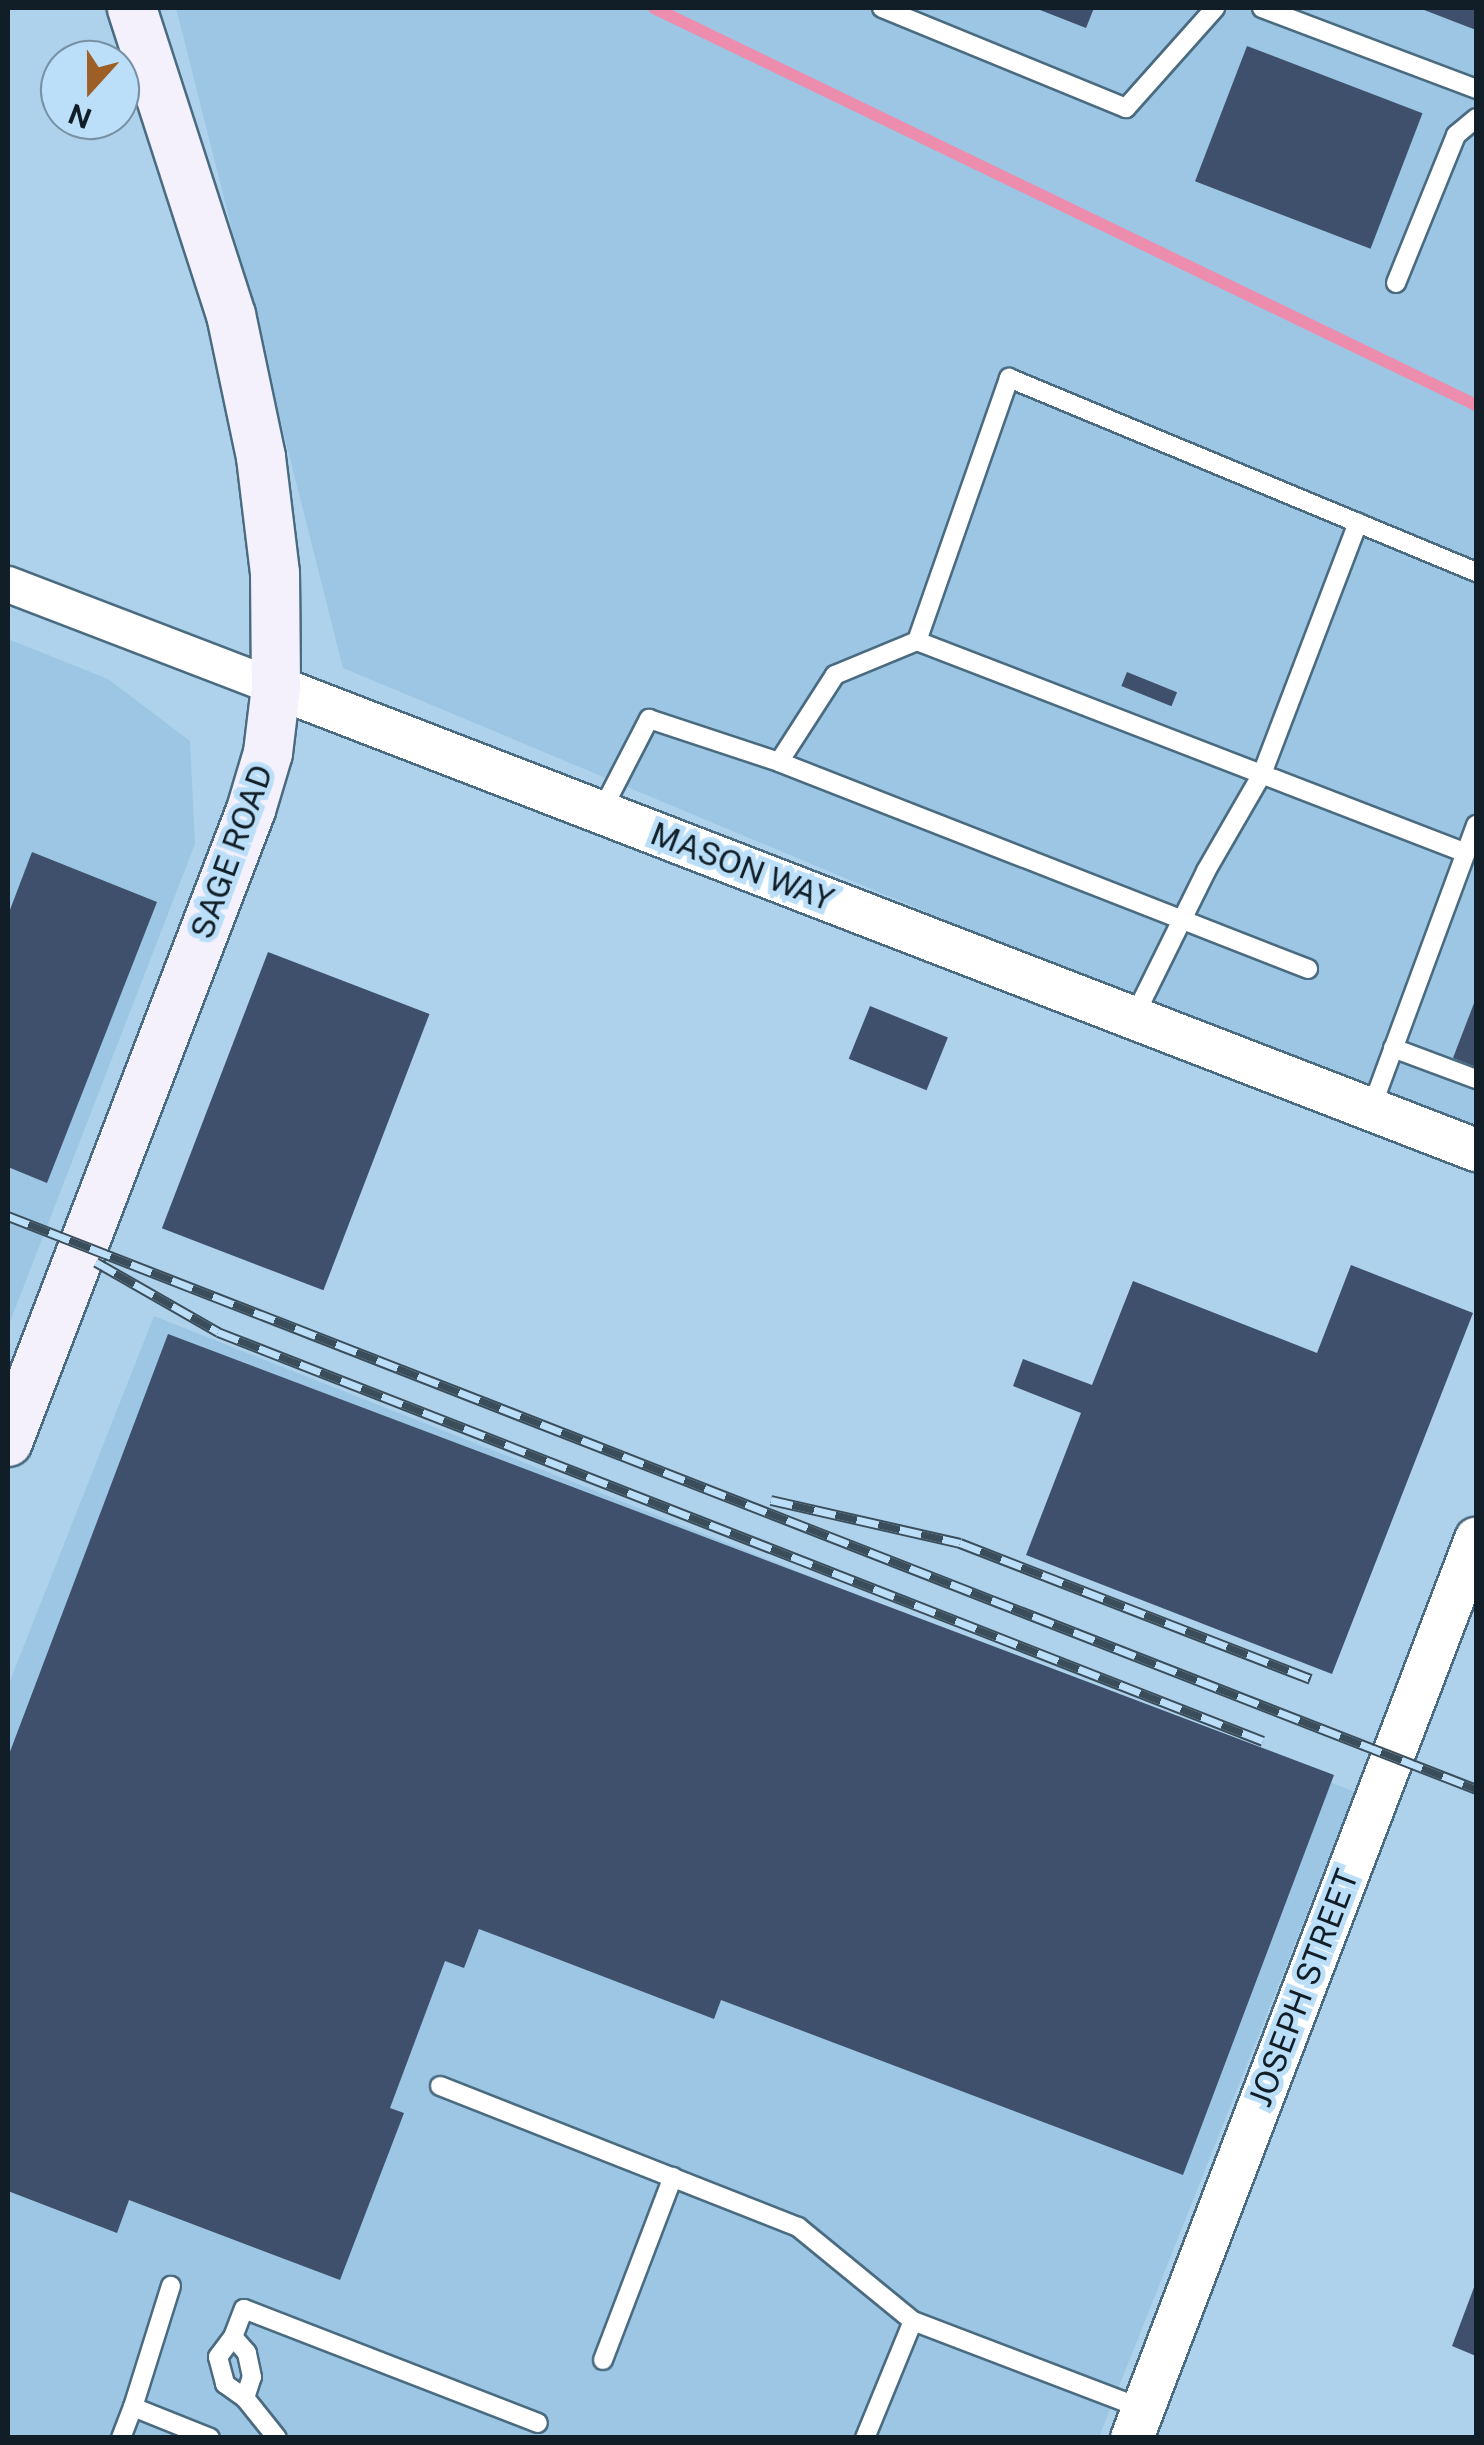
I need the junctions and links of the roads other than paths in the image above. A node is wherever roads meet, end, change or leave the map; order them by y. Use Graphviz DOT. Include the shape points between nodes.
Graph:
graph roads {
  1 [pos="132,8"];
  2 [pos="882,8"];
  3 [pos="1215,8"];
  4 [pos="1262,8"];
  5 [pos="1476,89"];
  6 [pos="1476,118"];
  7 [pos="1396,283"];
  8 [pos="1358,523"];
  9 [pos="1476,572"];
  10 [pos="8,584"];
  11 [pos="917,641"];
  12 [pos="276,687"];
  13 [pos="779,762"];
  14 [pos="1262,774"];
  15 [pos="601,812"];
  16 [pos="1476,825"];
  17 [pos="1466,853"];
  18 [pos="1182,919"];
  19 [pos="1308,969"];
  20 [pos="1134,1018"];
  21 [pos="1393,1048"];
  22 [pos="1476,1079"];
  23 [pos="1370,1109"];
  24 [pos="1476,1150"];
  25 [pos="8,1442"];
  26 [pos="1476,1539"];
  27 [pos="440,2086"];
  28 [pos="672,2177"];
  29 [pos="171,2286"];
  30 [pos="914,2322"];
  31 [pos="233,2337"];
  32 [pos="602,2360"];
  33 [pos="244,2398"];
  34 [pos="133,2407"];
  35 [pos="538,2423"];
  36 [pos="1138,2423"];
  37 [pos="121,2438"];
  38 [pos="210,2438"];
  39 [pos="277,2438"];
  40 [pos="865,2438"];
  1 -- 12 [label="main road, SAGE ROAD" via="232,315 276,573"];
  2 -- 3 [label="lane" via="1126,108"];
  4 -- 5 [label="lane"];
  6 -- 7 [label="lane" via="1456,135"];
  8 -- 9 [label="lane"];
  8 -- 11 [label="lane" via="1010,378"];
  8 -- 14 [label="lane"];
  10 -- 12 [label="street, MASON WAY"];
  11 -- 13 [label="lane" via="835,674"];
  11 -- 14 [label="lane"];
  12 -- 15 [label="street, MASON WAY"];
  12 -- 25 [label="main road, SAGE ROAD" via="268,753 251,810"];
  13 -- 15 [label="lane" via="648,719"];
  13 -- 18 [label="lane"];
  14 -- 17 [label="lane"];
  14 -- 18 [label="lane"];
  15 -- 20 [label="street, MASON WAY"];
  16 -- 17 [label="lane"];
  17 -- 21 [label="lane"];
  18 -- 19 [label="lane"];
  18 -- 20 [label="lane"];
  20 -- 23 [label="street, MASON WAY"];
  21 -- 22 [label="lane"];
  21 -- 23 [label="lane"];
  23 -- 24 [label="street, MASON WAY"];
  26 -- 36 [label="street, JOSEPH STREET"];
  27 -- 28 [label="lane"];
  28 -- 30 [label="lane" via="798,2227"];
  28 -- 32 [label="lane"];
  29 -- 34 [label="lane"];
  30 -- 36 [label="lane"];
  30 -- 40 [label="lane"];
  31 -- 33 [label="lane" via="248,2353 252,2377"];
  31 -- 33 [label="lane" via="218,2356 224,2384"];
  31 -- 35 [label="lane" via="244,2309"];
  33 -- 39 [label="lane"];
  34 -- 37 [label="lane"];
  34 -- 38 [label="lane"];
}
